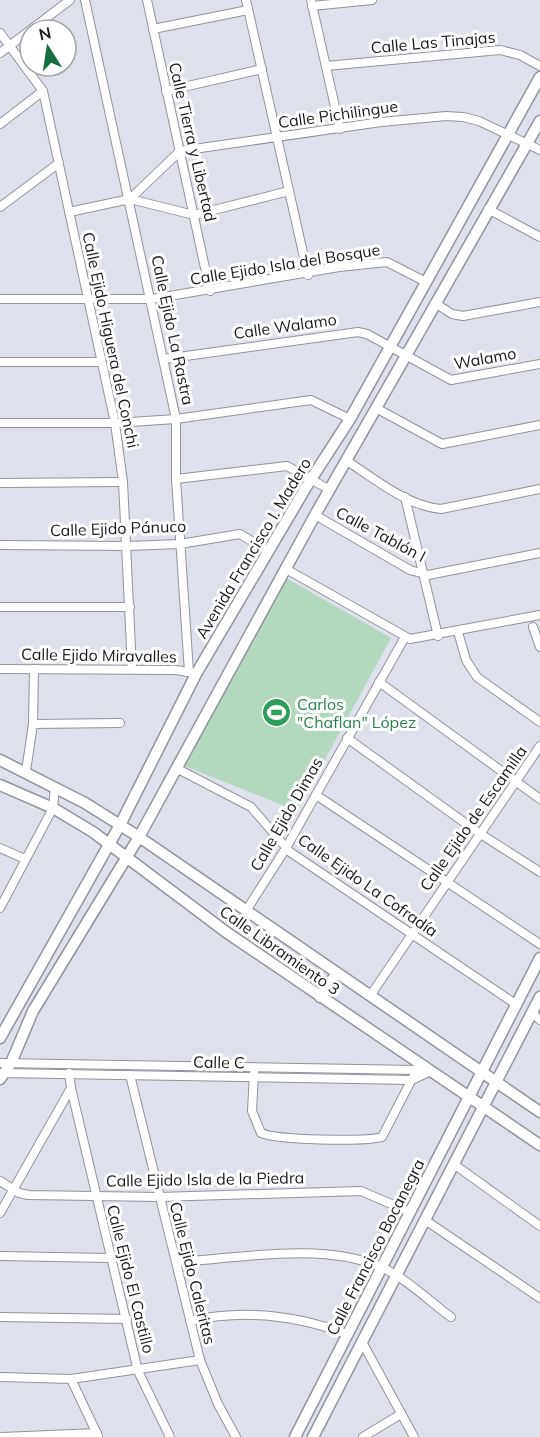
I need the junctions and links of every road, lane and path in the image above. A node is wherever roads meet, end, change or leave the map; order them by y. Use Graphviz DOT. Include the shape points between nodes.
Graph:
graph roads {
  1 [pos="70,0"];
  2 [pos="85,0"];
  3 [pos="147,0"];
  4 [pos="246,0"];
  5 [pos="372,0"];
  6 [pos="311,3"];
  7 [pos="248,10"];
  8 [pos="153,29"];
  9 [pos="0,33"];
  10 [pos="9,45"];
  11 [pos="0,53"];
  12 [pos="326,66"];
  13 [pos="540,66"];
  14 [pos="262,69"];
  15 [pos="540,77"];
  16 [pos="43,91"];
  17 [pos="166,91"];
  18 [pos="540,121"];
  19 [pos="0,124"];
  20 [pos="340,129"];
  21 [pos="508,135"];
  22 [pos="277,139"];
  23 [pos="527,144"];
  24 [pos="540,150"];
  25 [pos="180,151"];
  26 [pos="59,163"];
  27 [pos="289,191"];
  28 [pos="130,199"];
  29 [pos="0,207"];
  30 [pos="488,209"];
  31 [pos="69,213"];
  32 [pos="194,215"];
  33 [pos="540,237"];
  34 [pos="308,275"];
  35 [pos="426,282"];
  36 [pos="210,291"];
  37 [pos="0,299"];
  38 [pos="86,299"];
  39 [pos="152,299"];
  40 [pos="540,302"];
  41 [pos="435,303"];
  42 [pos="389,346"];
  43 [pos="406,355"];
  44 [pos="164,359"];
  45 [pos="0,362"];
  46 [pos="100,362"];
  47 [pos="540,364"];
  48 [pos="376,408"];
  49 [pos="350,418"];
  50 [pos="176,419"];
  51 [pos="0,423"];
  52 [pos="115,423"];
  53 [pos="540,425"];
  54 [pos="347,461"];
  55 [pos="176,480"];
  56 [pos="310,480"];
  57 [pos="123,482"];
  58 [pos="0,483"];
  59 [pos="540,489"];
  60 [pos="330,490"];
  61 [pos="405,497"];
  62 [pos="315,515"];
  63 [pos="180,543"];
  64 [pos="0,545"];
  65 [pos="127,546"];
  66 [pos="268,551"];
  67 [pos="540,553"];
  68 [pos="286,569"];
  69 [pos="422,574"];
  70 [pos="0,607"];
  71 [pos="130,607"];
  72 [pos="540,615"];
  73 [pos="532,627"];
  74 [pos="458,632"];
  75 [pos="438,636"];
  76 [pos="405,637"];
  77 [pos="540,647"];
  78 [pos="0,669"];
  79 [pos="34,669"];
  80 [pos="132,669"];
  81 [pos="193,673"];
  82 [pos="379,682"];
  83 [pos="536,715"];
  84 [pos="540,722"];
  85 [pos="120,723"];
  86 [pos="33,724"];
  87 [pos="347,738"];
  88 [pos="540,746"];
  89 [pos="0,760"];
  90 [pos="176,768"];
  91 [pos="27,771"];
  92 [pos="515,782"];
  93 [pos="0,785"];
  94 [pos="55,787"];
  95 [pos="316,795"];
  96 [pos="540,799"];
  97 [pos="53,808"];
  98 [pos="120,825"];
  99 [pos="479,833"];
  100 [pos="139,837"];
  101 [pos="110,844"];
  102 [pos="0,848"];
  103 [pos="286,848"];
  104 [pos="126,857"];
  105 [pos="25,859"];
  106 [pos="540,872"];
  107 [pos="446,883"];
  108 [pos="0,908"];
  109 [pos="246,911"];
  110 [pos="411,934"];
  111 [pos="540,944"];
  112 [pos="540,958"];
  113 [pos="337,974"];
  114 [pos="370,996"];
  115 [pos="320,997"];
  116 [pos="540,997"];
  117 [pos="517,1005"];
  118 [pos="536,1017"];
  119 [pos="0,1038"];
  120 [pos="152,1066"];
  121 [pos="422,1069"];
  122 [pos="3,1070"];
  123 [pos="483,1072"];
  124 [pos="69,1073"];
  125 [pos="254,1073"];
  126 [pos="130,1075"];
  127 [pos="153,1076"];
  128 [pos="412,1080"];
  129 [pos="497,1083"];
  130 [pos="71,1088"];
  131 [pos="469,1095"];
  132 [pos="484,1106"];
  133 [pos="540,1113"];
  134 [pos="540,1145"];
  135 [pos="455,1165"];
  136 [pos="0,1181"];
  137 [pos="14,1189"];
  138 [pos="96,1196"];
  139 [pos="159,1197"];
  140 [pos="410,1212"];
  141 [pos="0,1213"];
  142 [pos="425,1220"];
  143 [pos="540,1226"];
  144 [pos="0,1256"];
  145 [pos="111,1258"];
  146 [pos="177,1262"];
  147 [pos="381,1267"];
  148 [pos="396,1276"];
  149 [pos="540,1298"];
  150 [pos="0,1317"];
  151 [pos="452,1317"];
  152 [pos="127,1319"];
  153 [pos="190,1321"];
  154 [pos="347,1334"];
  155 [pos="362,1341"];
  156 [pos="200,1360"];
  157 [pos="138,1371"];
  158 [pos="0,1377"];
  159 [pos="71,1379"];
  160 [pos="401,1414"];
  161 [pos="98,1435"];
  162 [pos="2,1437"];
  163 [pos="170,1437"];
  164 [pos="236,1437"];
  165 [pos="295,1437"];
  166 [pos="313,1437"];
  167 [pos="363,1437"];
  168 [pos="414,1437"];
  1 -- 10 [label="street"];
  2 -- 28 [label="street, Calle Ejido La Rastra"];
  3 -- 8 [label="street, Calle Tierra y Libertad"];
  4 -- 7 [label="street"];
  5 -- 6 [label="street"];
  6 -- 12 [label="street"];
  7 -- 8 [label="street"];
  7 -- 14 [label="street"];
  8 -- 17 [label="street, Calle Tierra y Libertad"];
  9 -- 10 [label="street, Calle Ejido Higuera del Conchi"];
  10 -- 11 [label="street"];
  10 -- 16 [label="street, Calle Ejido Higuera del Conchi"];
  12 -- 13 [label="street, Calle Las Tinajas" via="500,50"];
  12 -- 20 [label="street"];
  14 -- 17 [label="street"];
  14 -- 22 [label="street"];
  15 -- 21 [label="street, Avenida Francisco I. Madero"];
  16 -- 19 [label="street"];
  16 -- 26 [label="street, Calle Ejido Higuera del Conchi"];
  17 -- 25 [label="street, Calle Tierra y Libertad"];
  18 -- 23 [label="street"];
  20 -- 21 [label="street, Calle Pichilingue" via="446,116 473,119"];
  20 -- 22 [label="street, Calle Pichilingue"];
  21 -- 23 [label="street, Calle Pichilingue"];
  21 -- 35 [label="street, Avenida Francisco I. Madero"];
  22 -- 25 [label="street, Calle Pichilingue"];
  22 -- 27 [label="street"];
  23 -- 24 [label="street, Calle Pichilingue"];
  23 -- 30 [label="street"];
  25 -- 28 [label="street"];
  25 -- 32 [label="street, Calle Tierra y Libertad"];
  26 -- 29 [label="street"];
  26 -- 31 [label="street, Calle Ejido Higuera del Conchi"];
  27 -- 32 [label="street"];
  27 -- 34 [label="street"];
  28 -- 31 [label="street"];
  28 -- 32 [label="street"];
  28 -- 39 [label="street, Calle Ejido La Rastra"];
  30 -- 33 [label="street"];
  30 -- 41 [label="street"];
  31 -- 38 [label="street, Calle Ejido Higuera del Conchi"];
  32 -- 36 [label="street, Calle Tierra y Libertad"];
  34 -- 35 [label="street, Calle Ejido Isla del Bosque" via="387,262"];
  34 -- 36 [label="street, Calle Ejido Isla del Bosque"];
  35 -- 42 [label="street, Avenida Francisco I. Madero"];
  36 -- 39 [label="street, Calle Ejido Isla del Bosque"];
  37 -- 38 [label="street, Calle Ejido Isla del Bosque"];
  38 -- 39 [label="street, Calle Ejido Isla del Bosque"];
  38 -- 46 [label="street, Calle Ejido Higuera del Conchi"];
  39 -- 44 [label="street, Calle Ejido La Rastra"];
  40 -- 41 [label="street" via="463,316"];
  41 -- 43 [label="street"];
  42 -- 43 [label="street, Calle Walamo"];
  42 -- 44 [label="street, Calle Walamo" via="367,334 349,332"];
  42 -- 49 [label="street, Avenida Francisco I. Madero"];
  43 -- 47 [label="street, Walamo" via="451,380"];
  43 -- 48 [label="street"];
  44 -- 50 [label="street, Calle Ejido La Rastra"];
  45 -- 46 [label="street"];
  46 -- 52 [label="street, Calle Ejido Higuera del Conchi"];
  48 -- 53 [label="street" via="442,444"];
  48 -- 54 [label="street"];
  49 -- 50 [label="street" via="311,400"];
  49 -- 56 [label="street, Avenida Francisco I. Madero"];
  50 -- 52 [label="street"];
  50 -- 55 [label="street, Calle Ejido La Rastra"];
  51 -- 52 [label="street"];
  52 -- 57 [label="street, Calle Ejido Higuera del Conchi"];
  54 -- 60 [label="street"];
  54 -- 61 [label="street"];
  55 -- 56 [label="street" via="287,466"];
  55 -- 63 [label="street, Calle Ejido La Rastra"];
  56 -- 60 [label="street"];
  56 -- 66 [label="street, Avenida Francisco I. Madero"];
  57 -- 58 [label="street"];
  57 -- 65 [label="street, Calle Ejido Higuera del Conchi"];
  59 -- 61 [label="street" via="441,509 422,506"];
  60 -- 62 [label="street"];
  61 -- 69 [label="street"];
  62 -- 68 [label="street"];
  62 -- 69 [label="street, Calle Tablón I"];
  63 -- 65 [label="street, Calle Ejido Pánuco"];
  63 -- 66 [label="street, Calle Ejido Pánuco" via="240,534"];
  63 -- 81 [label="street, Calle Ejido La Rastra"];
  64 -- 65 [label="street, Calle Ejido Pánuco"];
  65 -- 71 [label="street, Calle Ejido Higuera del Conchi"];
  66 -- 81 [label="street, Avenida Francisco I. Madero"];
  67 -- 69 [label="street, Calle Tablón I"];
  68 -- 76 [label="street"];
  68 -- 90 [label="street"];
  69 -- 75 [label="street"];
  70 -- 71 [label="street"];
  71 -- 80 [label="street, Calle Ejido Higuera del Conchi"];
  72 -- 74 [label="street"];
  73 -- 77 [label="street"];
  74 -- 75 [label="street"];
  74 -- 83 [label="street" via="466,660 477,677"];
  75 -- 76 [label="street" via="417,640"];
  76 -- 82 [label="street, Calle Ejido Dimas"];
  78 -- 79 [label="street, Calle Ejido Miravalles"];
  79 -- 80 [label="street, Calle Ejido Miravalles"];
  79 -- 86 [label="street"];
  80 -- 81 [label="street, Calle Ejido Miravalles"];
  81 -- 98 [label="street, Avenida Francisco I. Madero"];
  82 -- 87 [label="street, Calle Ejido Dimas"];
  82 -- 92 [label="street"];
  83 -- 84 [label="street"];
  85 -- 86 [label="street"];
  86 -- 91 [label="street"];
  87 -- 95 [label="street, Calle Ejido Dimas"];
  87 -- 99 [label="street"];
  88 -- 92 [label="street, Calle Ejido de Escamilla"];
  89 -- 91 [label="street, Calle Libramiento 3"];
  90 -- 100 [label="street"];
  90 -- 103 [label="street, Calle Ejido La Cofradía" via="258,812"];
  91 -- 94 [label="street, Calle Libramiento 3"];
  92 -- 96 [label="street"];
  92 -- 99 [label="street, Calle Ejido de Escamilla"];
  93 -- 97 [label="street, Calle Libramiento 3"];
  94 -- 97 [label="street"];
  94 -- 98 [label="street, Calle Libramiento 3"];
  95 -- 103 [label="street, Calle Ejido Dimas"];
  95 -- 107 [label="street"];
  97 -- 101 [label="street, Calle Libramiento 3"];
  97 -- 105 [label="street"];
  98 -- 100 [label="street, Calle Libramiento 3"];
  98 -- 101 [label="street, Avenida Francisco I. Madero"];
  99 -- 106 [label="street"];
  99 -- 107 [label="street, Calle Ejido de Escamilla"];
  100 -- 104 [label="street"];
  100 -- 109 [label="street, Calle Libramiento 3"];
  101 -- 104 [label="street, Calle Libramiento 3"];
  101 -- 119 [label="street, Avenida Francisco I. Madero"];
  102 -- 105 [label="street"];
  103 -- 109 [label="street, Calle Ejido Dimas"];
  103 -- 110 [label="street, Calle Ejido La Cofradía"];
  104 -- 115 [label="street, Calle Libramiento 3"];
  104 -- 122 [label="street" via="33,1011"];
  105 -- 108 [label="street"];
  107 -- 110 [label="street, Calle Ejido de Escamilla"];
  107 -- 111 [label="street"];
  109 -- 113 [label="street, Calle Libramiento 3"];
  110 -- 114 [label="street, Calle Ejido de Escamilla"];
  110 -- 117 [label="street, Calle Ejido La Cofradía"];
  112 -- 117 [label="street, Calle Francisco Bocanegra"];
  113 -- 114 [label="street, Calle Libramiento 3"];
  113 -- 115 [label="street"];
  114 -- 123 [label="street, Calle Libramiento 3"];
  115 -- 121 [label="street, Calle Libramiento 3"];
  116 -- 118 [label="street, Calle Francisco Bocanegra"];
  117 -- 123 [label="street, Calle Francisco Bocanegra"];
  118 -- 129 [label="street, Calle Francisco Bocanegra"];
  120 -- 122 [label="street, Calle C"];
  120 -- 125 [label="street, Calle C"];
  120 -- 127 [label="street"];
  121 -- 125 [label="street, Calle C"];
  121 -- 128 [label="street, Calle C"];
  121 -- 128 [label="street"];
  121 -- 131 [label="street, Calle Libramiento 3"];
  122 -- 124 [label="street, Calle C"];
  123 -- 129 [label="street, Calle Libramiento 3"];
  123 -- 131 [label="street, Calle Francisco Bocanegra"];
  124 -- 126 [label="street, Calle C"];
  124 -- 130 [label="street, Calle Ejido El Castillo"];
  125 -- 127 [label="street, Calle C"];
  125 -- 128 [label="street, Calle C"];
  125 -- 128 [label="street" via="252,1111 261,1133 299,1138 382,1137"];
  126 -- 127 [label="street, Calle C"];
  126 -- 139 [label="street, Calle Ejido Caleritas"];
  129 -- 132 [label="street, Calle Francisco Bocanegra"];
  129 -- 133 [label="street, Calle Libramiento 3"];
  130 -- 137 [label="street"];
  130 -- 138 [label="street, Calle Ejido El Castillo"];
  131 -- 132 [label="street, Calle Libramiento 3"];
  131 -- 140 [label="street, Calle Francisco Bocanegra"];
  132 -- 134 [label="street, Calle Libramiento 3"];
  132 -- 135 [label="street, Calle Francisco Bocanegra"];
  135 -- 142 [label="street, Calle Francisco Bocanegra"];
  135 -- 143 [label="street"];
  136 -- 137 [label="street, Calle Ejido Isla de la Piedra"];
  137 -- 138 [label="street, Calle Ejido Isla de la Piedra" via="28,1195"];
  137 -- 141 [label="street"];
  138 -- 139 [label="street, Calle Ejido Isla de la Piedra"];
  138 -- 145 [label="street, Calle Ejido El Castillo"];
  139 -- 140 [label="street, Calle Ejido Isla de la Piedra" via="361,1191"];
  139 -- 146 [label="street, Calle Ejido Caleritas"];
  140 -- 147 [label="street, Calle Francisco Bocanegra"];
  142 -- 148 [label="street, Calle Francisco Bocanegra"];
  142 -- 149 [label="street"];
  144 -- 145 [label="street"];
  145 -- 152 [label="street, Calle Ejido El Castillo"];
  146 -- 147 [label="street" via="340,1255"];
  146 -- 153 [label="street, Calle Ejido Caleritas"];
  147 -- 148 [label="street"];
  147 -- 154 [label="street, Calle Francisco Bocanegra"];
  148 -- 151 [label="street"];
  148 -- 155 [label="street, Calle Francisco Bocanegra"];
  150 -- 152 [label="street"];
  152 -- 157 [label="street, Calle Ejido El Castillo"];
  153 -- 154 [label="street" via="222,1315 274,1316 314,1322"];
  153 -- 156 [label="street, Calle Ejido Caleritas"];
  154 -- 165 [label="street, Calle Francisco Bocanegra"];
  155 -- 160 [label="street"];
  155 -- 166 [label="street, Calle Francisco Bocanegra"];
  156 -- 157 [label="street"];
  156 -- 164 [label="street, Calle Ejido Caleritas"];
  157 -- 159 [label="street"];
  157 -- 163 [label="street, Calle Ejido El Castillo"];
  158 -- 159 [label="street"];
  159 -- 161 [label="street"];
  160 -- 167 [label="street"];
  160 -- 168 [label="street"];
  161 -- 162 [label="street"];
}
